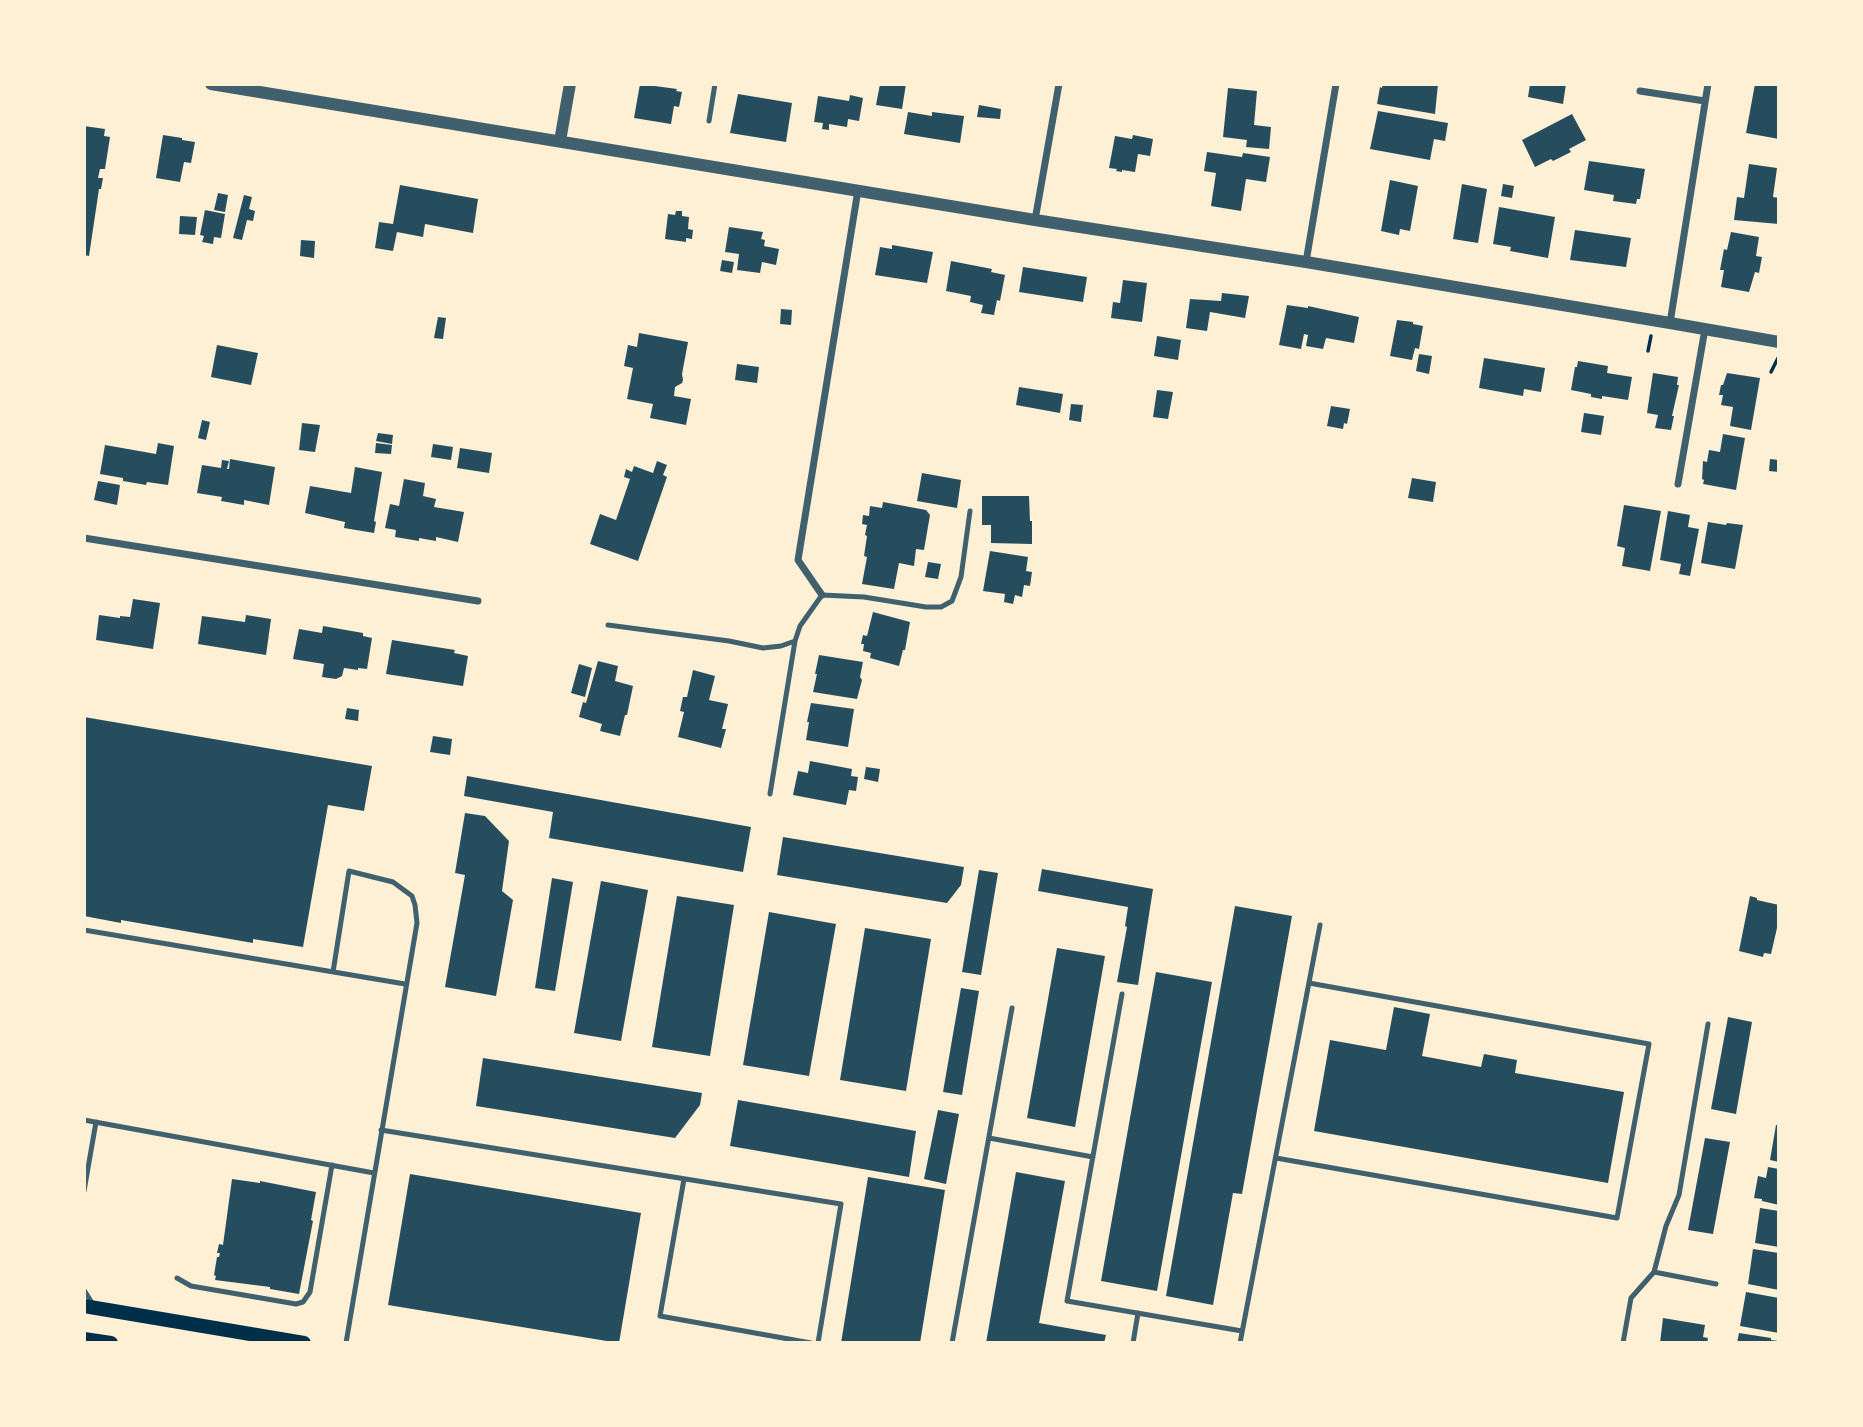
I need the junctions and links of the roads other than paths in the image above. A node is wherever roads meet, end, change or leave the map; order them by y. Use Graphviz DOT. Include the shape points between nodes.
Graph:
graph roads {
  1 [pos="211,84"];
  2 [pos="570,84"];
  3 [pos="715,84"];
  4 [pos="1059,84"];
  5 [pos="1336,84"];
  6 [pos="1708,84"];
  7 [pos="238,86"];
  8 [pos="1640,92"];
  9 [pos="1705,101"];
  10 [pos="709,121"];
  11 [pos="560,141"];
  12 [pos="858,190"];
  13 [pos="1035,220"];
  14 [pos="1306,262"];
  15 [pos="1670,323"];
  16 [pos="1705,329"];
  17 [pos="1779,342"];
  18 [pos="1678,484"];
  19 [pos="971,512"];
  20 [pos="84,538"];
  21 [pos="821,595"];
  22 [pos="478,601"];
  23 [pos="608,625"];
  24 [pos="795,642"];
  25 [pos="769,793"];
  26 [pos="1320,925"];
  27 [pos="84,930"];
  28 [pos="333,972"];
  29 [pos="1309,983"];
  30 [pos="405,984"];
  31 [pos="1122,994"];
  32 [pos="1012,1008"];
  33 [pos="1708,1024"];
  34 [pos="84,1120"];
  35 [pos="96,1122"];
  36 [pos="381,1130"];
  37 [pos="989,1138"];
  38 [pos="1093,1157"];
  39 [pos="1276,1158"];
  40 [pos="332,1165"];
  41 [pos="374,1173"];
  42 [pos="684,1179"];
  43 [pos="84,1191"];
  44 [pos="1654,1272"];
  45 [pos="177,1278"];
  46 [pos="1716,1284"];
  47 [pos="84,1290"];
  48 [pos="90,1307"];
  49 [pos="1138,1313"];
  50 [pos="1242,1331"];
  51 [pos="84,1339"];
  52 [pos="111,1343"];
  53 [pos="303,1343"];
  54 [pos="346,1343"];
  55 [pos="811,1343"];
  56 [pos="818,1343"];
  57 [pos="952,1343"];
  58 [pos="1133,1343"];
  59 [pos="1240,1343"];
  60 [pos="1623,1343"];
  1 -- 7 [label="street"];
  2 -- 11 [label="street"];
  3 -- 10 [label="lane"];
  4 -- 13 [label="street"];
  5 -- 14 [label="street"];
  6 -- 9 [label="street"];
  7 -- 11 [label="street"];
  8 -- 9 [label="street"];
  9 -- 15 [label="street"];
  11 -- 12 [label="street"];
  12 -- 13 [label="street"];
  12 -- 21 [label="street" via="798,560"];
  13 -- 14 [label="street"];
  14 -- 15 [label="street"];
  15 -- 16 [label="street"];
  16 -- 17 [label="street"];
  16 -- 18 [label="street"];
  19 -- 21 [label="lane" via="961,577 952,601 926,607"];
  20 -- 22 [label="street"];
  21 -- 24 [label="lane"];
  23 -- 24 [label="lane" via="763,648"];
  24 -- 25 [label="lane"];
  26 -- 29 [label="lane"];
  27 -- 28 [label="lane"];
  28 -- 30 [label="lane"];
  28 -- 30 [label="lane" via="349,871 393,882 412,896 417,923"];
  29 -- 39 [label="lane"];
  29 -- 39 [label="lane" via="1648,1044 1617,1218"];
  30 -- 36 [label="lane"];
  31 -- 38 [label="lane"];
  32 -- 37 [label="lane"];
  33 -- 44 [label="lane" via="1679,1195"];
  34 -- 35 [label="lane"];
  35 -- 40 [label="lane"];
  35 -- 43 [label="lane"];
  36 -- 41 [label="lane"];
  36 -- 42 [label="lane"];
  37 -- 38 [label="lane"];
  37 -- 57 [label="lane"];
  38 -- 49 [label="lane" via="1067,1301"];
  39 -- 50 [label="lane"];
  40 -- 41 [label="lane"];
  40 -- 45 [label="lane" via="310,1292 303,1302 191,1286"];
  41 -- 54 [label="lane"];
  42 -- 55 [label="lane" via="660,1316"];
  42 -- 56 [label="lane" via="841,1204"];
  44 -- 46 [label="lane"];
  44 -- 60 [label="lane" via="1631,1297"];
  47 -- 48 [label="lane"];
  48 -- 53 [label="main road"];
  49 -- 50 [label="lane"];
  49 -- 58 [label="lane"];
  50 -- 59 [label="lane"];
  51 -- 52 [label="main road"];
}
